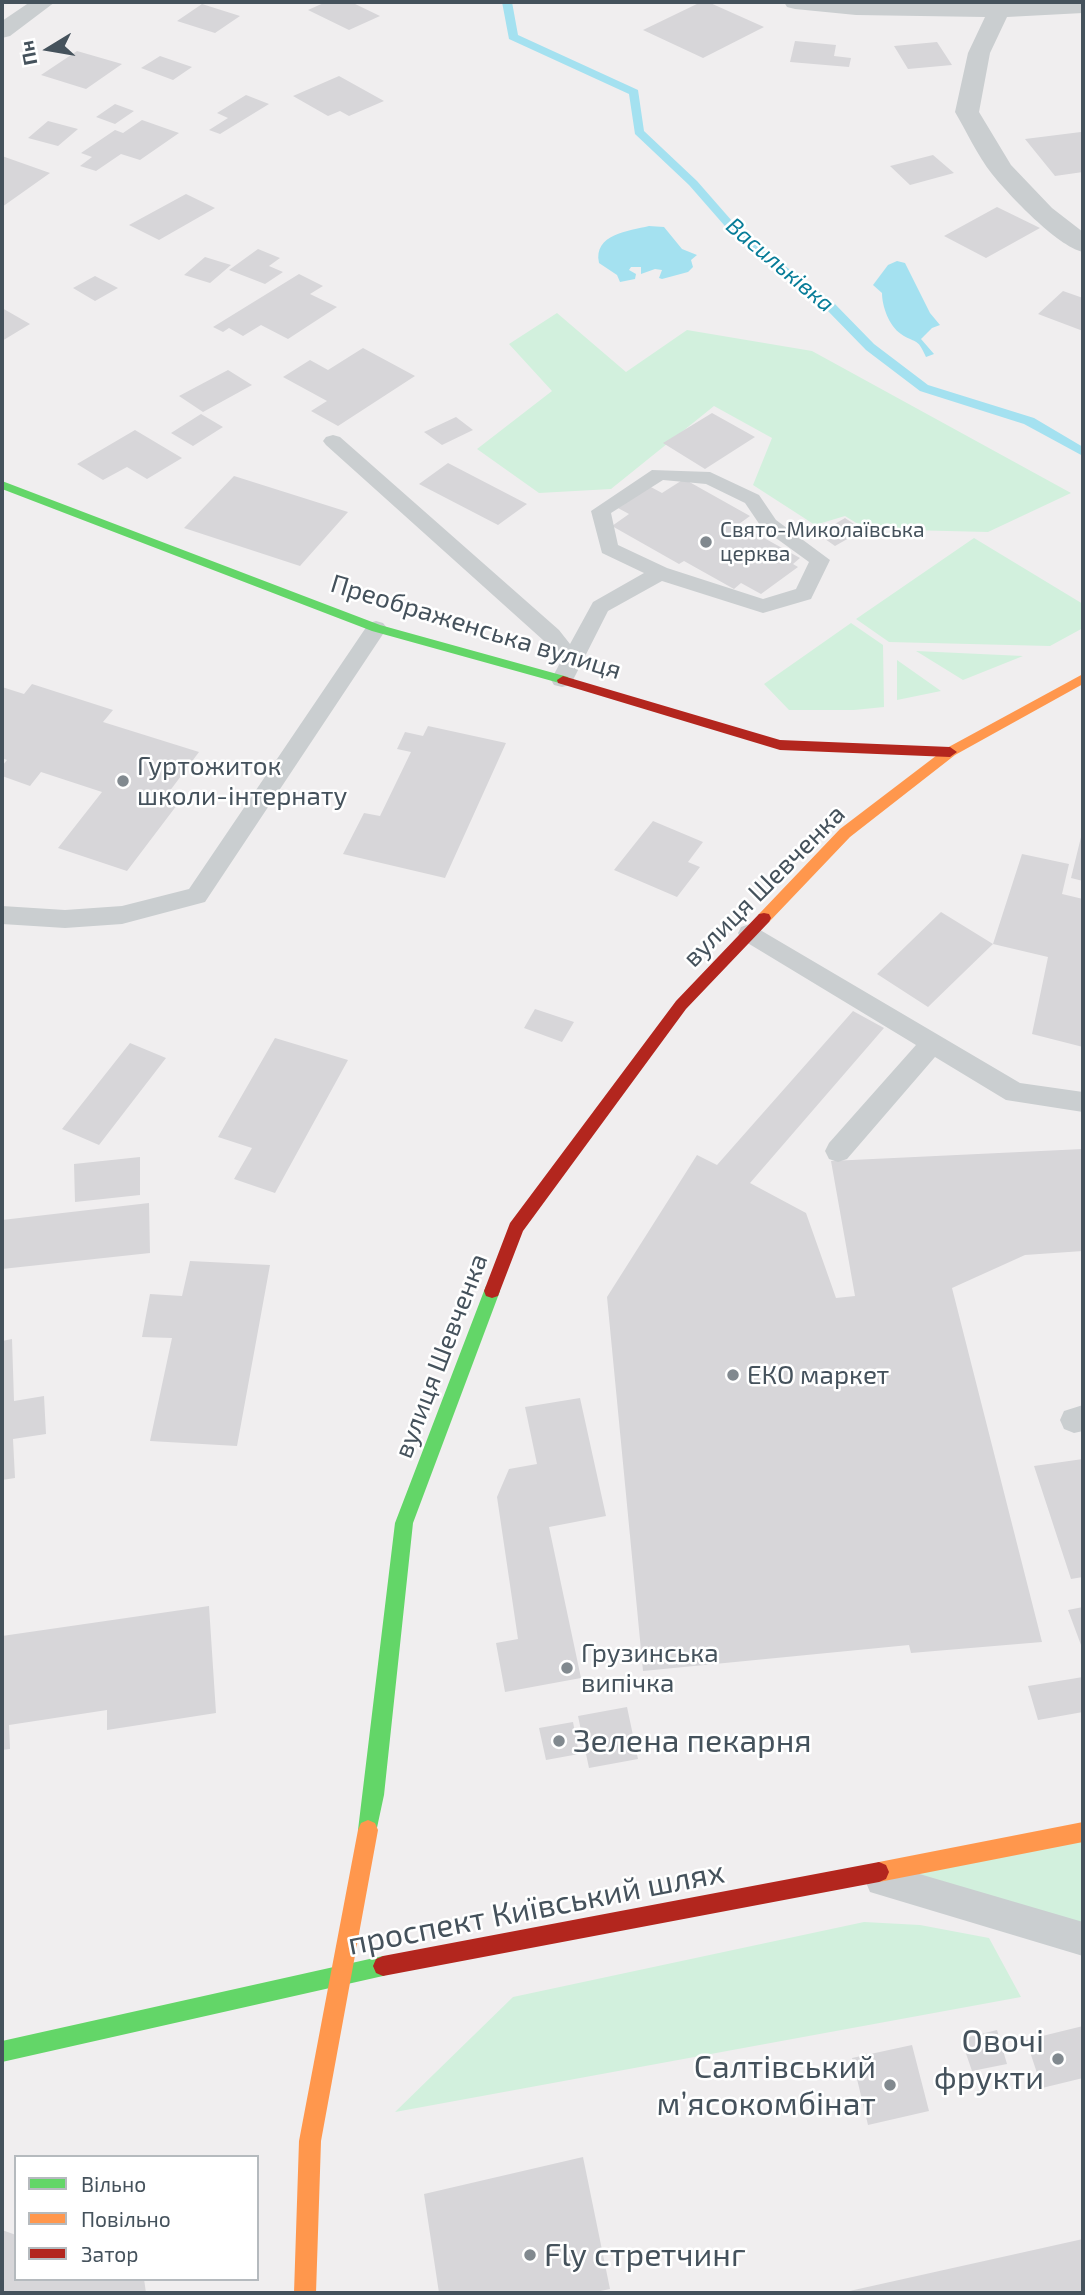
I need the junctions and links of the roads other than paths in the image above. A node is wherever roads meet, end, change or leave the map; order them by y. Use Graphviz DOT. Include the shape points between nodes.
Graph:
graph roads {
  1 [pos="44,2"];
  2 [pos="795,2"];
  3 [pos="1083,6"];
  4 [pos="999,11"];
  5 [pos="2,31"];
  6 [pos="1083,244"];
  7 [pos="333,441"];
  8 [pos="2,485"];
  9 [pos="660,573"];
  10 [pos="376,628"];
  11 [pos="572,660"];
  12 [pos="1083,678"];
  13 [pos="562,680"];
  14 [pos="950,752"];
  15 [pos="2,915"];
  16 [pos="750,933"];
  17 [pos="932,1044"];
  18 [pos="1083,1102"];
  19 [pos="838,1151"];
  20 [pos="1083,1832"];
  21 [pos="860,1874"];
  22 [pos="1083,1939"];
  23 [pos="340,1974"];
  24 [pos="2,2052"];
  25 [pos="305,2293"];
  1 -- 5 [label="street"];
  2 -- 4 [label="street"];
  3 -- 4 [label="street"];
  4 -- 6 [label="street" via="979,53 967,112 1001,169"];
  7 -- 11 [label="lane" via="551,635"];
  8 -- 10 [label="street, Преображенська вулиця"];
  9 -- 9 [label="lane" via="608,548 601,511 659,474 710,478 752,499 769,524 820,560 804,594 763,606"];
  9 -- 11 [label="lane" via="600,607"];
  10 -- 13 [label="street, Преображенська вулиця"];
  10 -- 15 [label="lane" via="197,896 122,915 65,919"];
  11 -- 13 [label="lane"];
  12 -- 14 [label="street, вулиця Шевченка"];
  13 -- 14 [label="street, Преображенська вулиця" via="780,745"];
  14 -- 16 [label="street, вулиця Шевченка" via="845,833"];
  16 -- 17 [label="lane"];
  16 -- 23 [label="street, вулиця Шевченка" via="681,1005 516,1228 404,1523 374,1795"];
  17 -- 18 [label="lane" via="1015,1093"];
  17 -- 19 [label="lane"];
  20 -- 21 [label="street, проспект Київський шлях"];
  21 -- 22 [label="lane"];
  21 -- 23 [label="street, проспект Київський шлях"];
  23 -- 24 [label="street, проспект Київський шлях"];
  23 -- 25 [label="street, вулиця Шевченка" via="310,2141"];
}
